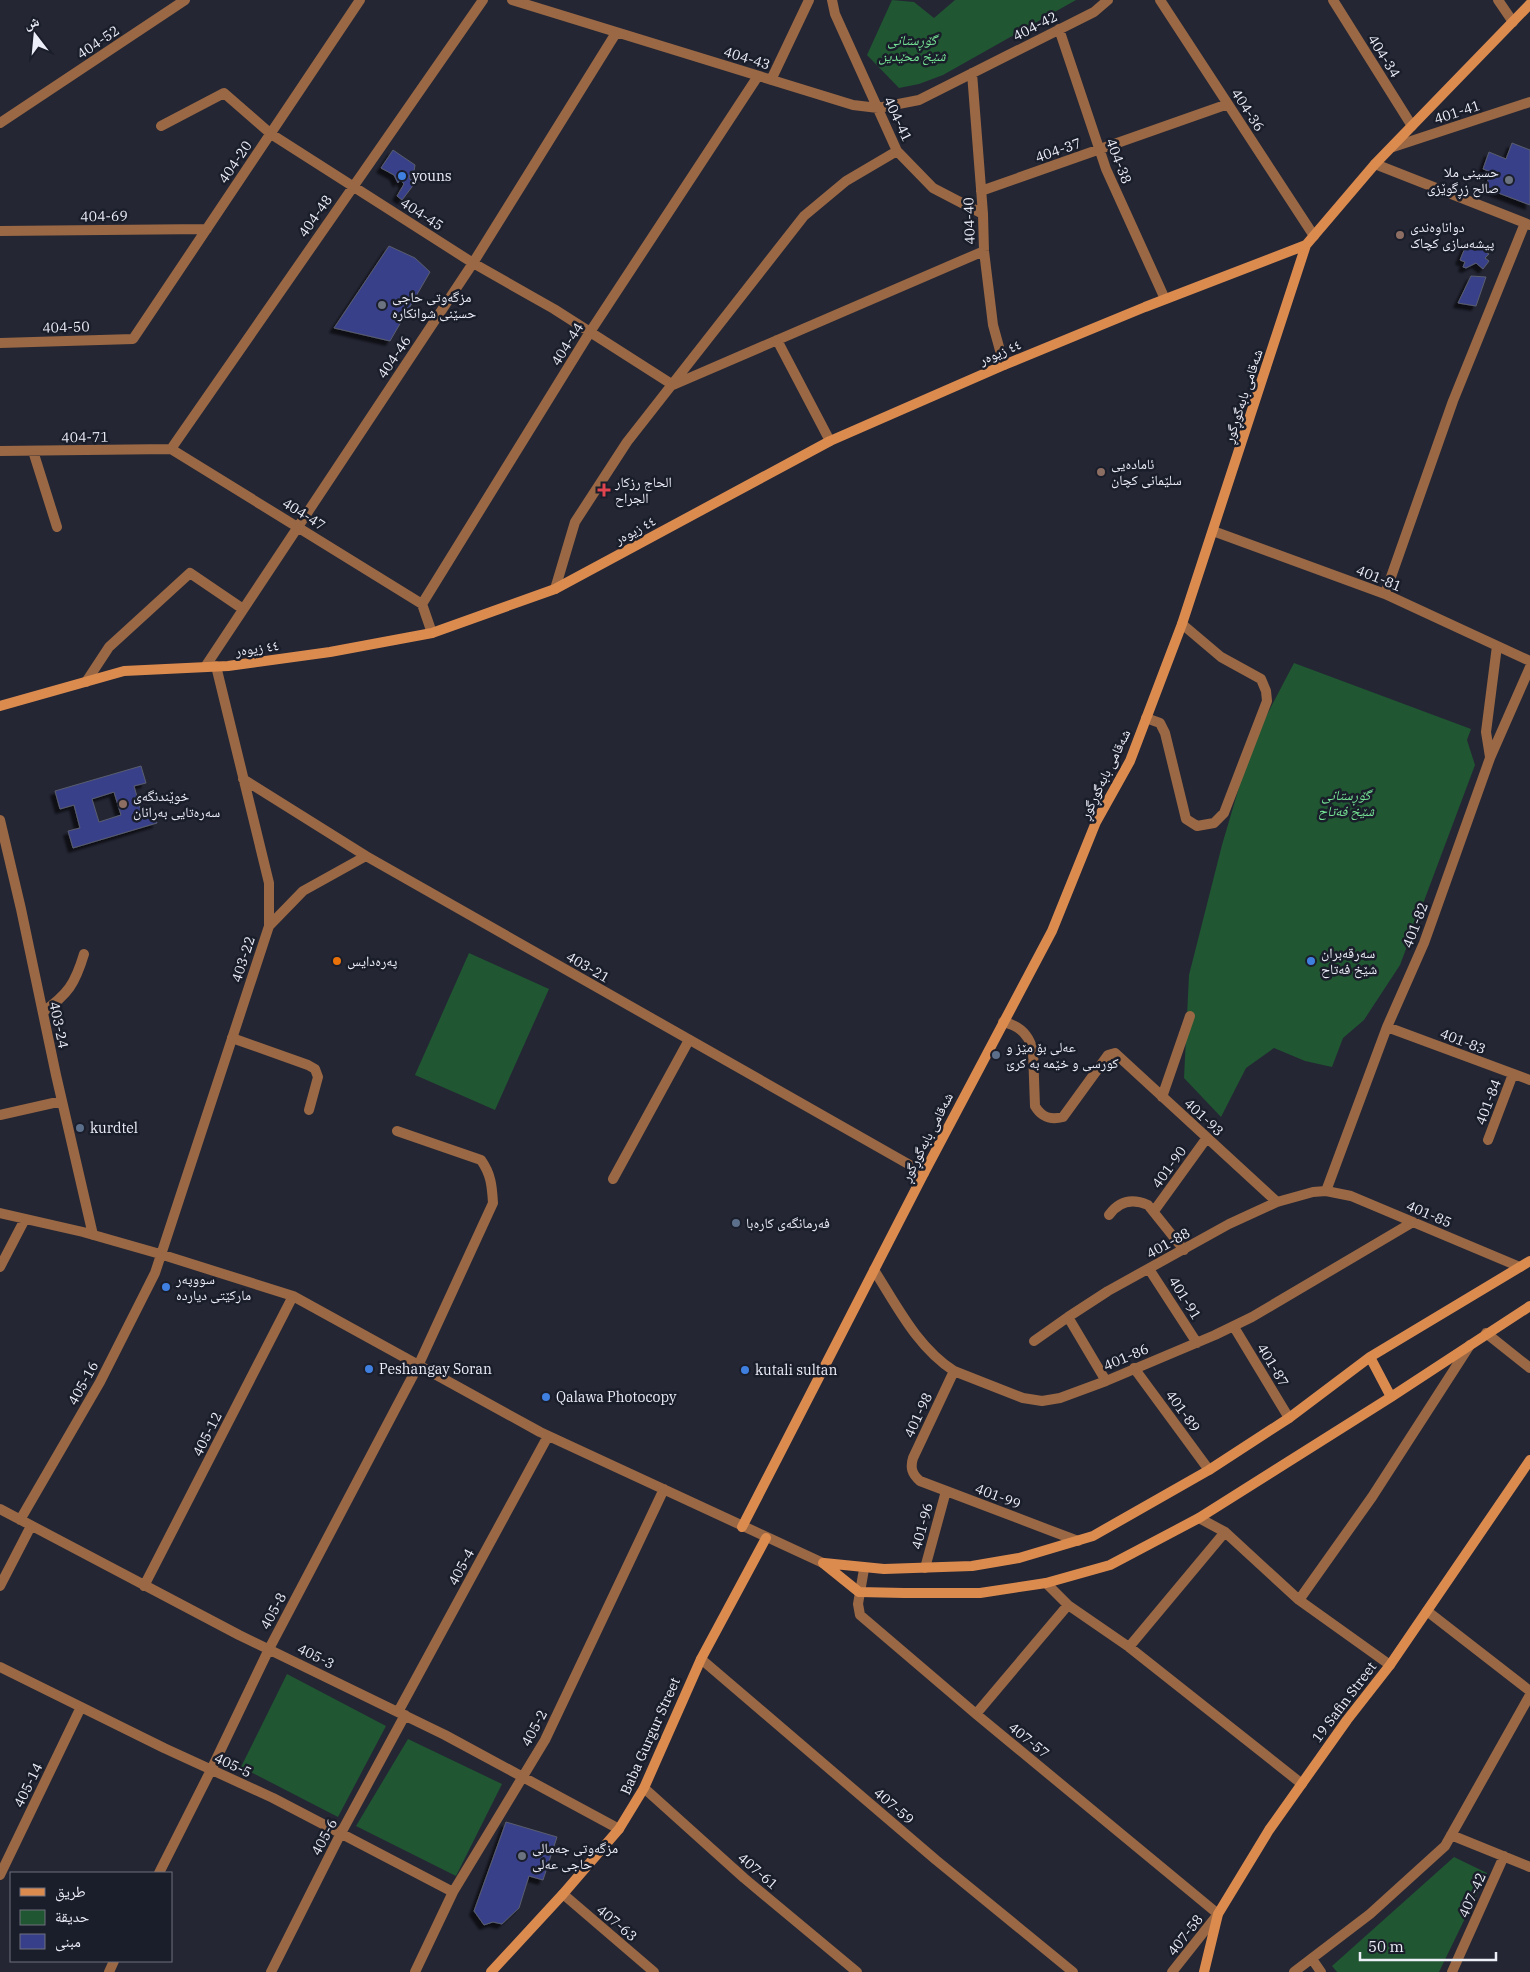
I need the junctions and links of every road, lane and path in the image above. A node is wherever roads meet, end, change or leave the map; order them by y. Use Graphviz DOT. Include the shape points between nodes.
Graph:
graph roads {
  1 [pos="185,0"];
  2 [pos="360,0"];
  3 [pos="483,0"];
  4 [pos="512,0"];
  5 [pos="809,0"];
  6 [pos="832,0"];
  7 [pos="1108,0"];
  8 [pos="1160,0"];
  9 [pos="1332,0"];
  10 [pos="1498,0"];
  11 [pos="1530,4"];
  12 [pos="1513,22"];
  13 [pos="1059,29"];
  14 [pos="616,32"];
  15 [pos="972,73"];
  16 [pos="758,76"];
  17 [pos="772,80"];
  18 [pos="1530,102"];
  19 [pos="1228,104"];
  20 [pos="878,108"];
  21 [pos="0,123"];
  22 [pos="161,126"];
  23 [pos="1412,126"];
  24 [pos="271,134"];
  25 [pos="1393,147"];
  26 [pos="1099,150"];
  27 [pos="897,151"];
  28 [pos="1375,164"];
  29 [pos="353,186"];
  30 [pos="981,191"];
  31 [pos="983,214"];
  32 [pos="1528,224"];
  33 [pos="207,229"];
  34 [pos="0,232"];
  35 [pos="1314,236"];
  36 [pos="1306,245"];
  37 [pos="984,251"];
  38 [pos="473,263"];
  39 [pos="1165,299"];
  40 [pos="590,332"];
  41 [pos="133,339"];
  42 [pos="777,340"];
  43 [pos="0,343"];
  44 [pos="1004,365"];
  45 [pos="673,384"];
  46 [pos="830,441"];
  47 [pos="171,449"];
  48 [pos="0,451"];
  49 [pos="33,452"];
  50 [pos="298,526"];
  51 [pos="57,527"];
  52 [pos="1213,531"];
  53 [pos="555,589"];
  54 [pos="1385,594"];
  55 [pos="422,604"];
  56 [pos="243,609"];
  57 [pos="1182,624"];
  58 [pos="432,633"];
  59 [pos="1497,646"];
  60 [pos="1530,661"];
  61 [pos="210,666"];
  62 [pos="1530,668"];
  63 [pos="86,682"];
  64 [pos="0,706"];
  65 [pos="1146,718"];
  66 [pos="1490,758"];
  67 [pos="243,779"];
  68 [pos="0,820"];
  69 [pos="366,856"];
  70 [pos="269,926"];
  71 [pos="84,954"];
  72 [pos="43,1012"];
  73 [pos="1190,1016"];
  74 [pos="1003,1022"];
  75 [pos="1387,1027"];
  76 [pos="232,1038"];
  77 [pos="689,1040"];
  78 [pos="1513,1074"];
  79 [pos="1530,1080"];
  80 [pos="1162,1097"];
  81 [pos="62,1102"];
  82 [pos="309,1110"];
  83 [pos="0,1115"];
  84 [pos="397,1131"];
  85 [pos="1206,1139"];
  86 [pos="1488,1140"];
  87 [pos="924,1173"];
  88 [pos="613,1179"];
  89 [pos="1326,1192"];
  90 [pos="1277,1202"];
  91 [pos="1154,1211"];
  92 [pos="0,1212"];
  93 [pos="1109,1215"];
  94 [pos="25,1218"];
  95 [pos="1413,1222"];
  96 [pos="93,1235"];
  97 [pos="1184,1250"];
  98 [pos="160,1254"];
  99 [pos="1530,1261"];
  100 [pos="0,1267"];
  101 [pos="1520,1267"];
  102 [pos="1150,1269"];
  103 [pos="874,1270"];
  104 [pos="294,1296"];
  105 [pos="1530,1306"];
  106 [pos="1068,1316"];
  107 [pos="1234,1326"];
  108 [pos="1486,1334"];
  109 [pos="1034,1341"];
  110 [pos="1197,1343"];
  111 [pos="1470,1345"];
  112 [pos="1370,1357"];
  113 [pos="418,1366"];
  114 [pos="1134,1368"];
  115 [pos="1530,1368"];
  116 [pos="954,1371"];
  117 [pos="1106,1381"];
  118 [pos="1392,1397"];
  119 [pos="1289,1418"];
  120 [pos="548,1436"];
  121 [pos="1530,1460"];
  122 [pos="1209,1470"];
  123 [pos="912,1472"];
  124 [pos="664,1489"];
  125 [pos="946,1491"];
  126 [pos="0,1509"];
  127 [pos="1199,1518"];
  128 [pos="20,1520"];
  129 [pos="31,1526"];
  130 [pos="742,1527"];
  131 [pos="1224,1532"];
  132 [pos="766,1538"];
  133 [pos="1078,1541"];
  134 [pos="823,1563"];
  135 [pos="925,1568"];
  136 [pos="864,1569"];
  137 [pos="1046,1582"];
  138 [pos="0,1586"];
  139 [pos="144,1586"];
  140 [pos="859,1592"];
  141 [pos="1299,1600"];
  142 [pos="1068,1605"];
  143 [pos="1427,1611"];
  144 [pos="1129,1647"];
  145 [pos="269,1649"];
  146 [pos="700,1659"];
  147 [pos="1390,1664"];
  148 [pos="0,1668"];
  149 [pos="1530,1691"];
  150 [pos="1530,1695"];
  151 [pos="81,1707"];
  152 [pos="402,1714"];
  153 [pos="976,1714"];
  154 [pos="211,1770"];
  155 [pos="522,1776"];
  156 [pos="1302,1784"];
  157 [pos="644,1788"];
  158 [pos="618,1829"];
  159 [pos="341,1833"];
  160 [pos="1452,1835"];
  161 [pos="1504,1856"];
  162 [pos="1530,1867"];
  163 [pos="160,1872"];
  164 [pos="0,1875"];
  165 [pos="454,1892"];
  166 [pos="563,1894"];
  167 [pos="1218,1914"];
  168 [pos="1312,1959"];
  169 [pos="271,1972"];
  170 [pos="415,1972"];
  171 [pos="491,1972"];
  172 [pos="654,1972"];
  173 [pos="857,1972"];
  174 [pos="1072,1972"];
  175 [pos="1172,1972"];
  176 [pos="1204,1972"];
  177 [pos="1294,1972"];
  178 [pos="1321,1972"];
  179 [pos="1452,1972"];
  1 -- 21 [label="street, 404-52"];
  2 -- 24 [label="street, 404-20"];
  3 -- 29 [label="street, 404-48"];
  4 -- 14 [label="street, 404-43"];
  5 -- 17 [label="street"];
  6 -- 20 [label="street, 404-41" via="835,14"];
  7 -- 13 [label="street, 404-42" via="1094,12"];
  8 -- 19 [label="street, 404-36"];
  9 -- 23 [label="street, 404-34"];
  10 -- 12 [label="street"];
  11 -- 12 [label="street, شەقامی بابەگوڕگوڕ"];
  12 -- 23 [label="street, شەقامی بابەگوڕگوڕ"];
  13 -- 15 [label="street, 404-42"];
  13 -- 26 [label="street, 404-38"];
  14 -- 16 [label="street, 404-43"];
  14 -- 38 [label="street, 404-46"];
  15 -- 20 [label="street, 404-43" via="919,100"];
  15 -- 30 [label="street, 404-40"];
  16 -- 17 [label="street, 404-43"];
  16 -- 40 [label="street, 404-44"];
  17 -- 20 [label="street, 404-43" via="853,105"];
  18 -- 25 [label="street, 401-41"];
  19 -- 26 [label="street, 404-37"];
  19 -- 35 [label="street, 404-36"];
  20 -- 27 [label="street, 404-41"];
  22 -- 24 [label="street, 404-45" via="224,93"];
  23 -- 25 [label="street, شەقامی بابەگوڕگوڕ"];
  24 -- 29 [label="street, 404-45"];
  24 -- 33 [label="street, 404-20"];
  25 -- 28 [label="street, شەقامی بابەگوڕگوڕ"];
  26 -- 30 [label="street, 404-37"];
  26 -- 39 [label="street, 404-38"];
  27 -- 31 [label="street, 404-41" via="933,188"];
  27 -- 45 [label="street" via="846,181 804,216"];
  28 -- 32 [label="street"];
  28 -- 35 [label="street, شەقامی بابەگوڕگوڕ"];
  29 -- 38 [label="street, 404-45"];
  29 -- 47 [label="street, 404-48"];
  30 -- 31 [label="street, 404-40"];
  31 -- 37 [label="street, 404-40"];
  32 -- 54 [label="street" via="1453,401"];
  33 -- 34 [label="street, 404-69"];
  33 -- 41 [label="street, 404-20"];
  35 -- 36 [label="street, شەقامی بابەگوڕگوڕ"];
  36 -- 39 [label="street, ٤٤ زیوەر"];
  36 -- 52 [label="street, شەقامی بابەگوڕگوڕ"];
  37 -- 42 [label="street"];
  37 -- 44 [label="street, 404-40" via="993,325"];
  38 -- 40 [label="street, 404-45"];
  38 -- 50 [label="street, 404-46"];
  39 -- 44 [label="street, ٤٤ زیوەر"];
  40 -- 45 [label="street, 404-45"];
  40 -- 55 [label="street, 404-44"];
  41 -- 43 [label="street, 404-50"];
  42 -- 45 [label="street"];
  42 -- 46 [label="street"];
  44 -- 46 [label="street, ٤٤ زیوەر"];
  45 -- 53 [label="street" via="627,442 575,522"];
  46 -- 53 [label="street, ٤٤ زیوەر"];
  47 -- 49 [label="street, 404-71"];
  47 -- 50 [label="street, 404-47"];
  48 -- 49 [label="street, 404-71"];
  49 -- 51 [label="street"];
  50 -- 55 [label="street, 404-47"];
  50 -- 56 [label="street, 404-46"];
  52 -- 54 [label="street, 401-81"];
  52 -- 57 [label="street, شەقامی بابەگوڕگوڕ"];
  53 -- 58 [label="street, ٤٤ زیوەر"];
  54 -- 59 [label="street, 401-81"];
  55 -- 58 [label="street"];
  56 -- 61 [label="street, 404-46"];
  56 -- 63 [label="street" via="190,573 109,647"];
  57 -- 65 [label="street, شەقامی بابەگوڕگوڕ"];
  57 -- 65 [label="street" via="1221,657 1261,679 1266,691 1267,702 1224,812 1214,823 1197,826 1186,819 1165,734 1160,724"];
  58 -- 61 [label="street, ٤٤ زیوەر" via="330,652"];
  59 -- 60 [label="street, 401-81"];
  59 -- 66 [label="street" via="1486,732"];
  61 -- 63 [label="street, ٤٤ زیوەر" via="124,671"];
  61 -- 67 [label="street, 403-22"];
  62 -- 66 [label="street, 401-82"];
  63 -- 64 [label="street, ٤٤ زیوەر"];
  65 -- 74 [label="street, شەقامی بابەگوڕگوڕ" via="1130,761 1096,822 1052,931"];
  66 -- 75 [label="street, 401-82" via="1424,943"];
  67 -- 69 [label="street, 403-21"];
  67 -- 70 [label="street, 403-22" via="269,883"];
  68 -- 72 [label="street, 403-24"];
  69 -- 70 [label="street" via="303,891"];
  69 -- 77 [label="street, 403-21"];
  70 -- 76 [label="street, 403-22"];
  71 -- 72 [label="street" via="77,977 62,999"];
  72 -- 81 [label="street, 403-24"];
  73 -- 80 [label="street"];
  74 -- 80 [label="street, 401-93" via="1017,1026 1031,1043 1035,1106 1046,1118 1064,1117 1108,1055 1112,1054 1118,1055"];
  74 -- 87 [label="street, شەقامی بابەگوڕگوڕ"];
  75 -- 78 [label="street, 401-83"];
  75 -- 89 [label="street, 401-82"];
  76 -- 82 [label="street" via="315,1069 318,1077"];
  76 -- 98 [label="street, 403-22"];
  77 -- 87 [label="street, 403-21"];
  77 -- 88 [label="street"];
  78 -- 79 [label="street, 401-83"];
  78 -- 86 [label="street, 401-84"];
  80 -- 85 [label="street, 401-93"];
  81 -- 83 [label="street"];
  81 -- 96 [label="street, 403-24"];
  84 -- 113 [label="street, 405-8" via="481,1160 492,1181 493,1203"];
  85 -- 90 [label="street, 401-93"];
  85 -- 91 [label="street, 401-90"];
  87 -- 103 [label="street, شەقامی بابەگوڕگوڕ"];
  89 -- 90 [label="street, 401-88" via="1301,1194"];
  89 -- 95 [label="street, 401-85" via="1350,1196"];
  90 -- 97 [label="street, 401-88"];
  91 -- 93 [label="street" via="1148,1205 1132,1201 1119,1205"];
  91 -- 97 [label="street"];
  92 -- 94 [label="street"];
  94 -- 96 [label="street"];
  94 -- 100 [label="street"];
  95 -- 101 [label="street, 401-85"];
  95 -- 107 [label="street, 401-86"];
  96 -- 98 [label="street"];
  97 -- 102 [label="street, 401-88"];
  98 -- 104 [label="street"];
  98 -- 128 [label="street, 405-16" via="155,1274 100,1382"];
  99 -- 101 [label="street"];
  101 -- 112 [label="street"];
  102 -- 106 [label="street, 401-88"];
  102 -- 110 [label="street, 401-91"];
  103 -- 116 [label="street, 401-86" via="925,1347"];
  103 -- 130 [label="street, شەقامی بابەگوڕگوڕ"];
  104 -- 113 [label="street"];
  104 -- 139 [label="street, 405-12"];
  105 -- 108 [label="street"];
  106 -- 109 [label="street, 401-88"];
  106 -- 117 [label="street"];
  107 -- 110 [label="street, 401-86"];
  107 -- 119 [label="street, 401-87"];
  108 -- 111 [label="street"];
  108 -- 115 [label="street"];
  110 -- 114 [label="street, 401-86"];
  111 -- 118 [label="street"];
  111 -- 141 [label="street" via="1372,1497"];
  112 -- 118 [label="street"];
  112 -- 119 [label="street"];
  113 -- 120 [label="street"];
  113 -- 145 [label="street, 405-8"];
  114 -- 117 [label="street, 401-86"];
  114 -- 122 [label="street, 401-89"];
  116 -- 117 [label="street, 401-86" via="1033,1400 1060,1398"];
  116 -- 123 [label="street, 401-98" via="913,1458"];
  118 -- 127 [label="street"];
  119 -- 122 [label="street"];
  120 -- 124 [label="street"];
  120 -- 152 [label="street, 405-4"];
  121 -- 143 [label="street, 19 Safin Street"];
  122 -- 133 [label="street" via="1093,1536"];
  123 -- 125 [label="street, 401-99" via="920,1481"];
  124 -- 130 [label="street"];
  124 -- 155 [label="street, 405-2" via="545,1740"];
  125 -- 133 [label="street, 401-99"];
  125 -- 135 [label="street, 401-96"];
  126 -- 128 [label="street, 405-3"];
  127 -- 131 [label="street"];
  127 -- 137 [label="street" via="1110,1565"];
  128 -- 129 [label="street, 405-3"];
  129 -- 138 [label="street"];
  129 -- 139 [label="street, 405-3"];
  130 -- 132 [label="street"];
  131 -- 141 [label="street"];
  131 -- 144 [label="street"];
  132 -- 134 [label="street"];
  132 -- 146 [label="street, Baba Gurgur Street"];
  133 -- 135 [label="street" via="996,1563"];
  134 -- 136 [label="street"];
  134 -- 140 [label="street"];
  135 -- 136 [label="street"];
  136 -- 140 [label="street, 407-57"];
  137 -- 140 [label="street" via="980,1593"];
  137 -- 142 [label="street"];
  139 -- 145 [label="street, 405-3"];
  140 -- 153 [label="street, 407-57" via="860,1615"];
  141 -- 147 [label="street"];
  142 -- 144 [label="street"];
  142 -- 153 [label="street"];
  143 -- 147 [label="street, 19 Safin Street"];
  143 -- 149 [label="street"];
  144 -- 156 [label="street"];
  145 -- 152 [label="street, 405-3"];
  145 -- 154 [label="street, 405-8"];
  146 -- 157 [label="street, Baba Gurgur Street"];
  146 -- 174 [label="street, 407-59"];
  147 -- 156 [label="street, 19 Safin Street"];
  148 -- 151 [label="street, 405-5"];
  150 -- 160 [label="street"];
  151 -- 154 [label="street, 405-5"];
  151 -- 164 [label="street, 405-14"];
  152 -- 155 [label="street, 405-3"];
  152 -- 159 [label="street, 405-6"];
  153 -- 167 [label="street, 407-57"];
  154 -- 159 [label="street, 405-5"];
  154 -- 163 [label="street, 405-8"];
  155 -- 158 [label="street, 405-3"];
  155 -- 165 [label="street, 405-2"];
  156 -- 167 [label="street, 19 Safin Street" via="1269,1830"];
  157 -- 158 [label="street, Baba Gurgur Street"];
  157 -- 173 [label="street, 407-61" via="744,1878"];
  158 -- 166 [label="street, Baba Gurgur Street"];
  159 -- 165 [label="street, 405-5"];
  159 -- 169 [label="street, 405-6"];
  160 -- 161 [label="street"];
  160 -- 168 [label="street" via="1445,1846 1370,1914"];
  161 -- 162 [label="street"];
  161 -- 179 [label="street, 407-42"];
  165 -- 170 [label="street, 405-2"];
  166 -- 171 [label="street, Baba Gurgur Street"];
  166 -- 172 [label="street, 407-63"];
  167 -- 175 [label="street, 407-58"];
  167 -- 176 [label="street, 19 Safin Street"];
  168 -- 177 [label="street"];
  168 -- 178 [label="street"];
}
